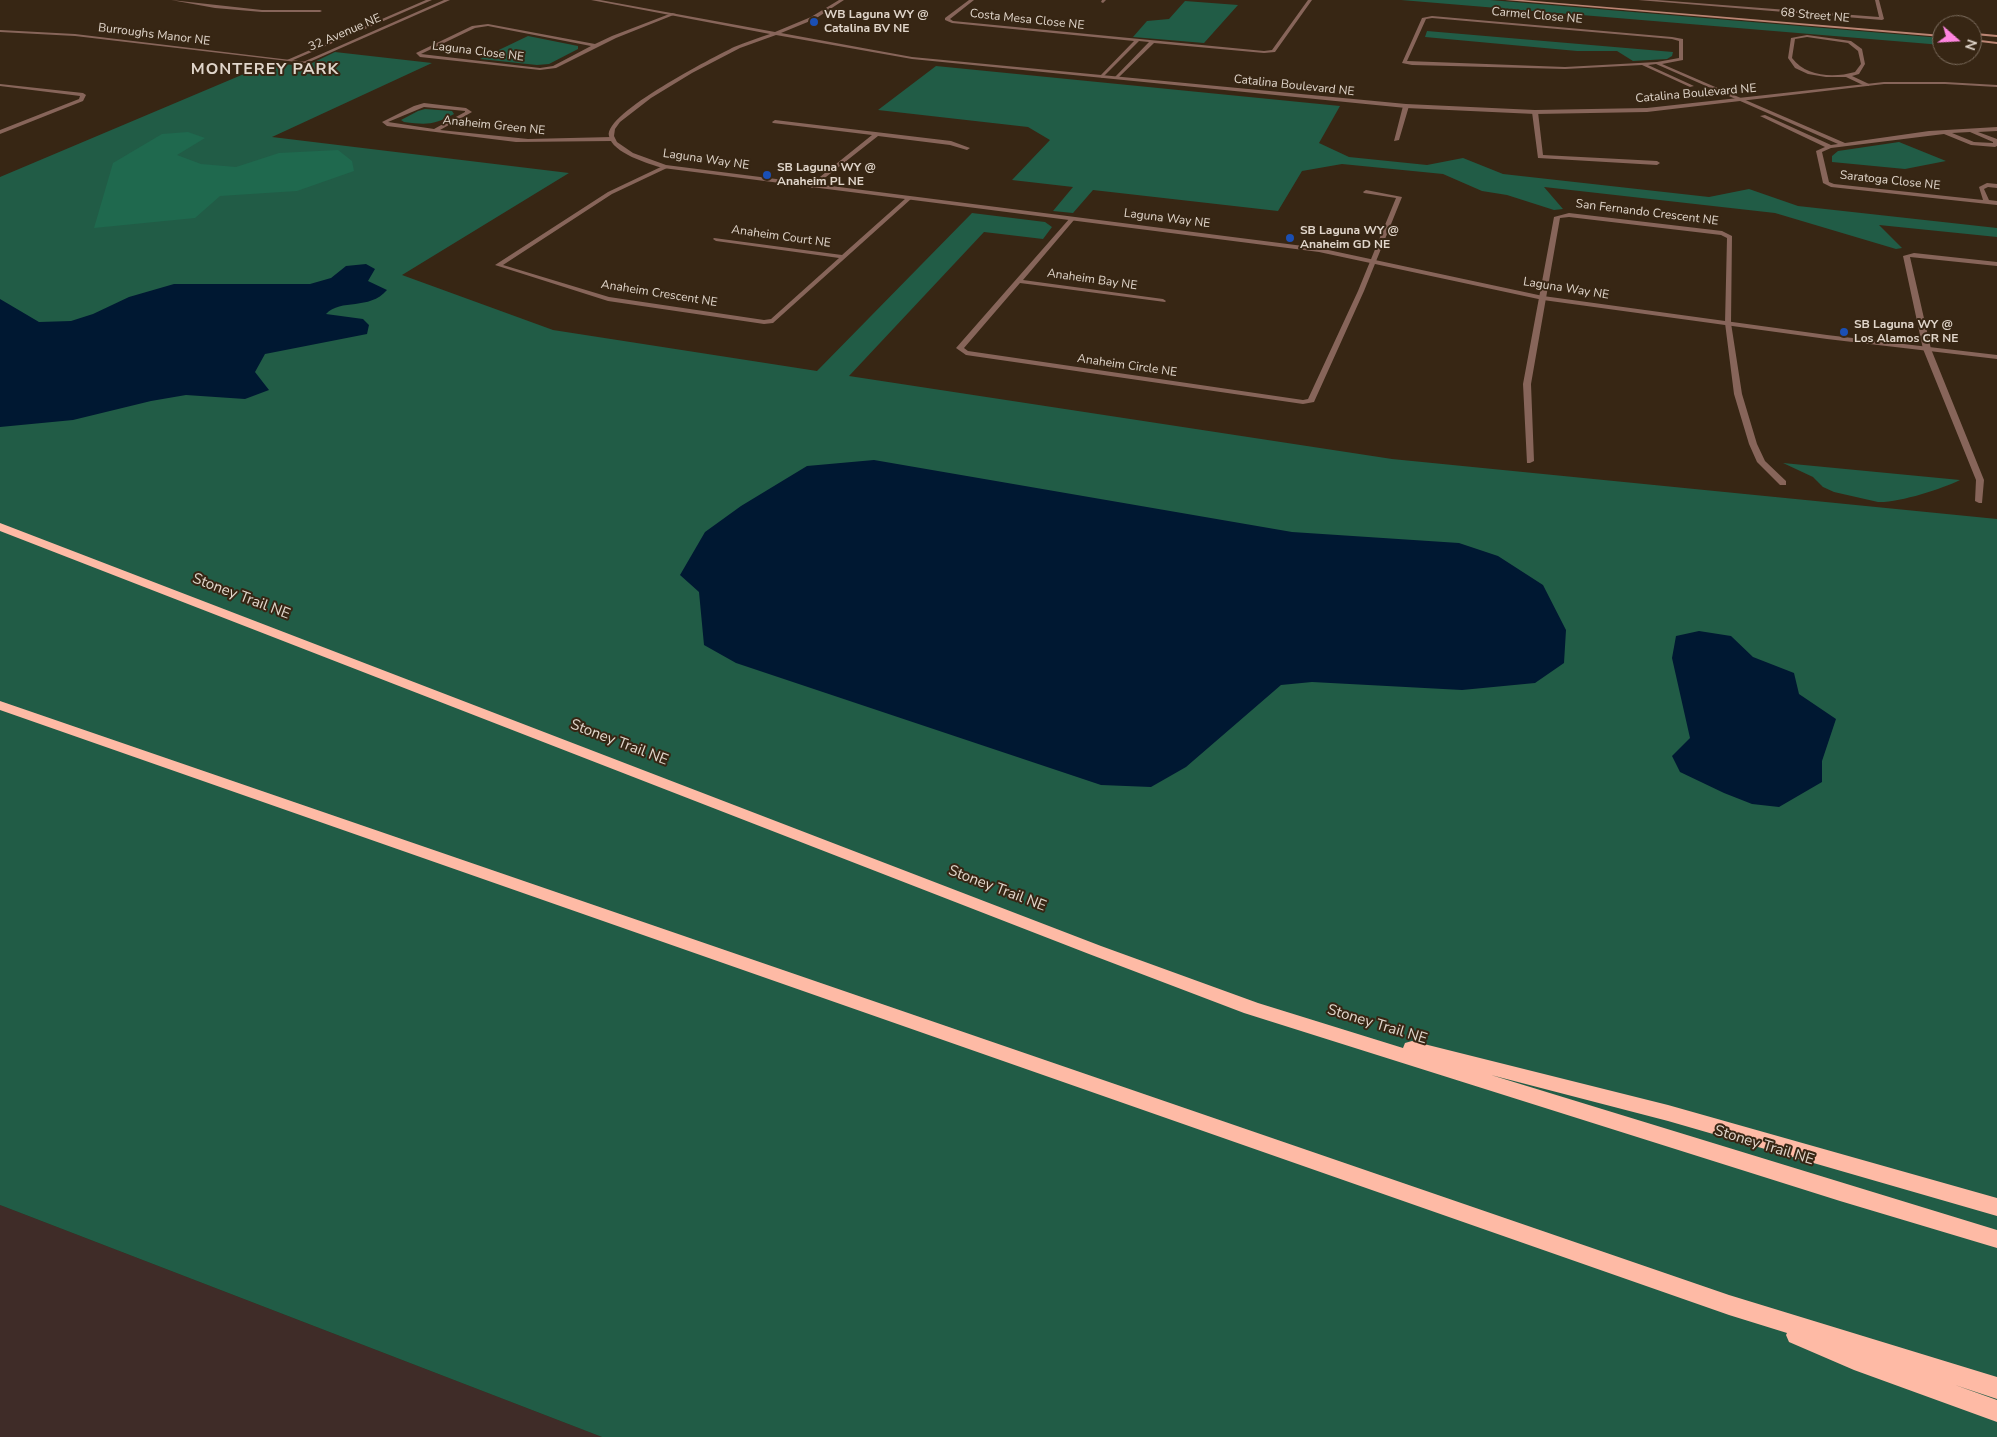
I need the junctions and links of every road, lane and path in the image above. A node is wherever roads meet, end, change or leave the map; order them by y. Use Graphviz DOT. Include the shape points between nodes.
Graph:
graph roads {
  1 [pos="173,0"];
  2 [pos="430,0"];
  3 [pos="449,0"];
  4 [pos="593,0"];
  5 [pos="842,0"];
  6 [pos="972,0"];
  7 [pos="1310,0"];
  8 [pos="1508,0"];
  9 [pos="1560,0"];
  10 [pos="1640,0"];
  11 [pos="1877,0"];
  12 [pos="192,1"];
  13 [pos="320,11"];
  14 [pos="674,14"];
  15 [pos="1932,30"];
  16 [pos="0,31"];
  17 [pos="774,33"];
  18 [pos="1932,35"];
  19 [pos="1982,35"];
  20 [pos="1997,36"];
  21 [pos="1138,40"];
  22 [pos="1982,40"];
  23 [pos="1152,42"];
  24 [pos="1997,42"];
  25 [pos="596,46"];
  26 [pos="289,60"];
  27 [pos="1529,61"];
  28 [pos="305,62"];
  29 [pos="1656,63"];
  30 [pos="1643,65"];
  31 [pos="1532,68"];
  32 [pos="1848,76"];
  33 [pos="1102,77"];
  34 [pos="1838,77"];
  35 [pos="1117,78"];
  36 [pos="0,85"];
  37 [pos="1867,85"];
  38 [pos="1856,86"];
  39 [pos="1997,86"];
  40 [pos="1697,88"];
  41 [pos="1714,95"];
  42 [pos="1744,100"];
  43 [pos="1730,102"];
  44 [pos="1406,106"];
  45 [pos="1535,112"];
  46 [pos="775,122"];
  47 [pos="1968,129"];
  48 [pos="1997,129"];
  49 [pos="435,130"];
  50 [pos="0,132"];
  51 [pos="1944,132"];
  52 [pos="877,134"];
  53 [pos="612,139"];
  54 [pos="1396,140"];
  55 [pos="1844,144"];
  56 [pos="1830,147"];
  57 [pos="967,148"];
  58 [pos="1656,163"];
  59 [pos="665,167"];
  60 [pos="812,186"];
  61 [pos="1997,186"];
  62 [pos="1366,192"];
  63 [pos="908,199"];
  64 [pos="1987,202"];
  65 [pos="1997,203"];
  66 [pos="1072,219"];
  67 [pos="716,240"];
  68 [pos="843,257"];
  69 [pos="1373,261"];
  70 [pos="1997,264"];
  71 [pos="1018,282"];
  72 [pos="1543,298"];
  73 [pos="1162,301"];
  74 [pos="1728,323"];
  75 [pos="1927,349"];
  76 [pos="1997,357"];
  77 [pos="1530,461"];
  78 [pos="1783,483"];
  79 [pos="1979,501"];
  80 [pos="0,527"];
  81 [pos="0,705"];
  82 [pos="1251,1008"];
  83 [pos="1997,1207"];
  84 [pos="1997,1239"];
  85 [pos="1729,1305"];
  86 [pos="1997,1388"];
  87 [pos="1997,1411"];
  1 -- 12 [label="street"];
  2 -- 26 [label="street, 32 Avenue NE"];
  3 -- 28 [label="street, 32 Avenue NE"];
  4 -- 14 [label="street, Catalina Boulevard NE"];
  5 -- 17 [label="street" via="813,18"];
  6 -- 21 [label="street, Costa Mesa Close NE" via="947,19"];
  7 -- 23 [label="street, Costa Mesa Close NE" via="1273,51"];
  8 -- 18 [label="main road, 68 Street NE"];
  9 -- 15 [label="main road, 68 Street NE"];
  10 -- 11 [label="street" via="1882,19"];
  12 -- 13 [label="street" via="215,7 262,11"];
  14 -- 17 [label="street, Catalina Boulevard NE"];
  14 -- 25 [label="street, Laguna Close NE"];
  16 -- 26 [label="street, Burroughs Manor NE" via="76,35"];
  17 -- 33 [label="street, Catalina Boulevard NE" via="912,58"];
  17 -- 53 [label="street" via="736,48 630,110 611,130"];
  19 -- 20 [label="main road"];
  21 -- 23 [label="street, Costa Mesa Close NE"];
  21 -- 33 [label="street"];
  22 -- 24 [label="main road"];
  23 -- 35 [label="street"];
  25 -- 25 [label="street, Laguna Close NE" via="554,67 540,70 420,56 418,53 474,27 488,25"];
  26 -- 28 [label="street, Burroughs Manor NE"];
  27 -- 31 [label="street"];
  29 -- 30 [label="street, Carmel Close NE"];
  29 -- 31 [label="street, Carmel Close NE" via="1681,59 1681,40 1432,17 1424,18 1404,62"];
  29 -- 42 [label="street"];
  30 -- 31 [label="street, Carmel Close NE"];
  30 -- 40 [label="street, Carmel Close NE"];
  32 -- 34 [label="street"];
  32 -- 34 [label="street" via="1857,73 1863,64 1860,50 1849,42 1807,36 1793,38 1790,58 1798,69"];
  32 -- 37 [label="street"];
  33 -- 35 [label="street, Catalina Boulevard NE"];
  34 -- 38 [label="street"];
  35 -- 44 [label="street, Catalina Boulevard NE"];
  36 -- 50 [label="street" via="83,96 81,100"];
  37 -- 38 [label="street, Catalina Boulevard NE"];
  37 -- 39 [label="street, Catalina Boulevard NE" via="1945,83"];
  38 -- 42 [label="street, Catalina Boulevard NE"];
  41 -- 43 [label="street"];
  42 -- 43 [label="street, Catalina Boulevard NE"];
  42 -- 55 [label="street"];
  43 -- 45 [label="street, Catalina Boulevard NE" via="1648,110"];
  43 -- 56 [label="street"];
  44 -- 45 [label="street, Catalina Boulevard NE"];
  44 -- 54 [label="street"];
  45 -- 58 [label="street" via="1540,157"];
  46 -- 52 [label="street"];
  47 -- 48 [label="street"];
  47 -- 51 [label="street"];
  47 -- 51 [label="street" via="1996,142 1995,145 1973,144"];
  49 -- 49 [label="street, Anaheim Green NE" via="387,124 385,122 424,105 469,112"];
  49 -- 53 [label="street, Anaheim Green NE" via="515,140"];
  51 -- 55 [label="street"];
  52 -- 57 [label="street"];
  52 -- 60 [label="street"];
  53 -- 59 [label="street, Laguna Way NE" via="638,158"];
  55 -- 56 [label="street"];
  56 -- 64 [label="street, Saratoga Close NE" via="1819,151 1826,183 1833,186"];
  59 -- 60 [label="street, Laguna Way NE"];
  59 -- 68 [label="street, Anaheim Crescent NE" via="610,193 498,265 608,299 764,322 773,321"];
  60 -- 63 [label="street, Laguna Way NE"];
  61 -- 64 [label="street" via="1982,188"];
  62 -- 69 [label="street" via="1399,197"];
  63 -- 66 [label="street, Laguna Way NE"];
  63 -- 68 [label="street, Anaheim Crescent NE"];
  64 -- 65 [label="street, Saratoga Close NE"];
  66 -- 69 [label="street, Laguna Way NE" via="1295,246"];
  66 -- 71 [label="street, Anaheim Circle NE"];
  67 -- 68 [label="street, Anaheim Court NE"];
  69 -- 71 [label="street, Anaheim Circle NE" via="1311,400 1302,402 966,353 960,348"];
  69 -- 72 [label="street, Laguna Way NE"];
  70 -- 75 [label="street" via="1906,256"];
  71 -- 73 [label="street, Anaheim Bay NE"];
  72 -- 74 [label="street, Laguna Way NE"];
  72 -- 74 [label="street, San Fernando Crescent NE" via="1557,217 1569,215 1722,233 1730,237"];
  72 -- 77 [label="street" via="1527,384"];
  74 -- 75 [label="street, Laguna Way NE"];
  74 -- 78 [label="street" via="1738,394 1753,444 1762,462"];
  75 -- 76 [label="street, Laguna Way NE"];
  75 -- 79 [label="street" via="1980,480"];
  80 -- 82 [label="highway, Stoney Trail NE"];
  81 -- 85 [label="highway"];
  82 -- 83 [label="highway" via="1668,1113"];
  82 -- 84 [label="highway, Stoney Trail NE"];
  85 -- 86 [label="highway"];
  85 -- 87 [label="highway" via="1862,1363"];
}
